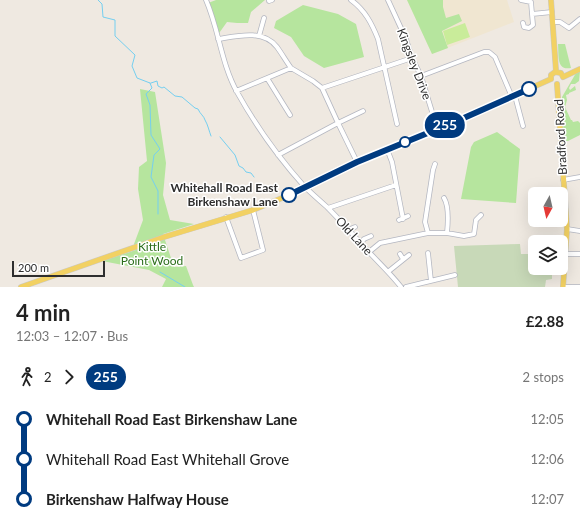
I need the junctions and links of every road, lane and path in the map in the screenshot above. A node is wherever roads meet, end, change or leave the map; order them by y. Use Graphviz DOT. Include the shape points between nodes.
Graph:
graph roads {
  1 [pos="206,0"];
  2 [pos="269,0"];
  3 [pos="272,0"];
  4 [pos="351,0"];
  5 [pos="388,0"];
  6 [pos="521,0"];
  7 [pos="551,0"];
  8 [pos="552,12"];
  9 [pos="532,14"];
  10 [pos="264,18"];
  11 [pos="580,19"];
  12 [pos="553,22"];
  13 [pos="523,23"];
  14 [pos="259,36"];
  15 [pos="218,39"];
  16 [pos="412,58"];
  17 [pos="384,67"];
  18 [pos="291,68"];
  19 [pos="580,69"];
  20 [pos="556,71"];
  21 [pos="421,76"];
  22 [pos="563,77"];
  23 [pos="267,78"];
  24 [pos="551,79"];
  25 [pos="557,84"];
  26 [pos="322,88"];
  27 [pos="236,91"];
  28 [pos="514,96"];
  29 [pos="363,111"];
  30 [pos="290,115"];
  31 [pos="338,123"];
  32 [pos="397,124"];
  33 [pos="522,126"];
  34 [pos="438,128"];
  35 [pos="387,149"];
  36 [pos="278,155"];
  37 [pos="357,162"];
  38 [pos="435,164"];
  39 [pos="580,177"];
  40 [pos="563,180"];
  41 [pos="396,185"];
  42 [pos="306,188"];
  43 [pos="447,199"];
  44 [pos="328,208"];
  45 [pos="253,210"];
  46 [pos="481,215"];
  47 [pos="408,216"];
  48 [pos="474,216"];
  49 [pos="226,217"];
  50 [pos="476,220"];
  51 [pos="355,227"];
  52 [pos="567,229"];
  53 [pos="348,230"];
  54 [pos="580,231"];
  55 [pos="428,233"];
  56 [pos="448,233"];
  57 [pos="453,235"];
  58 [pos="567,235"];
  59 [pos="371,236"];
  60 [pos="452,240"];
  61 [pos="360,243"];
  62 [pos="369,252"];
  63 [pos="428,253"];
  64 [pos="400,254"];
  65 [pos="568,254"];
  66 [pos="580,254"];
  67 [pos="409,255"];
  68 [pos="403,259"];
  69 [pos="389,271"];
  70 [pos="455,275"];
  71 [pos="564,275"];
  72 [pos="431,281"];
  73 [pos="21,287"];
  74 [pos="401,287"];
  75 [pos="406,287"];
  76 [pos="563,287"];
  77 [pos="580,287"];
  1 -- 15 [label="street, Old Lane"];
  2 -- 3 [label="street"];
  4 -- 17 [label="street" via="364,11 374,28"];
  5 -- 16 [label="street, Kingsley Drive"];
  6 -- 9 [label="street" via="531,2"];
  7 -- 8 [label="main road"];
  8 -- 9 [label="street"];
  8 -- 12 [label="main road"];
  9 -- 13 [label="street" via="533,24 526,28"];
  10 -- 14 [label="street"];
  11 -- 12 [label="street" via="572,28 560,22"];
  12 -- 20 [label="main road"];
  14 -- 15 [label="street"];
  14 -- 18 [label="street" via="276,46"];
  15 -- 27 [label="street, Old Lane"];
  16 -- 17 [label="street"];
  16 -- 21 [label="street, Kingsley Drive"];
  17 -- 26 [label="street"];
  17 -- 32 [label="street"];
  18 -- 23 [label="street"];
  18 -- 26 [label="street"];
  19 -- 22 [label="main road"];
  20 -- 22 [label="main road"];
  20 -- 24 [label="main road"];
  21 -- 28 [label="street" via="489,52 495,57"];
  21 -- 34 [label="street, Kingsley Drive"];
  22 -- 25 [label="main road"];
  23 -- 27 [label="street"];
  23 -- 30 [label="street"];
  24 -- 25 [label="main road"];
  24 -- 28 [label="main road"];
  25 -- 40 [label="main road, Bradford Road"];
  26 -- 31 [label="street"];
  27 -- 36 [label="street, Old Lane"];
  28 -- 33 [label="street"];
  28 -- 34 [label="main road"];
  29 -- 31 [label="street"];
  31 -- 36 [label="street"];
  31 -- 37 [label="street"];
  34 -- 35 [label="main road"];
  35 -- 37 [label="main road"];
  35 -- 41 [label="street"];
  36 -- 42 [label="street, Old Lane"];
  37 -- 42 [label="main road"];
  38 -- 55 [label="street" via="431,168 425,222"];
  39 -- 40 [label="street"];
  40 -- 52 [label="main road, Bradford Road"];
  41 -- 44 [label="street"];
  41 -- 47 [label="street" via="401,219"];
  42 -- 44 [label="street, Old Lane"];
  42 -- 45 [label="main road"];
  43 -- 56 [label="street"];
  44 -- 53 [label="street, Old Lane"];
  45 -- 49 [label="main road"];
  45 -- 49 [label="street" via="263,250 241,258"];
  46 -- 50 [label="street"];
  48 -- 50 [label="street"];
  49 -- 73 [label="main road" via="164,236"];
  50 -- 57 [label="street" via="474,234"];
  51 -- 53 [label="street"];
  52 -- 54 [label="street"];
  52 -- 58 [label="main road, Bradford Road"];
  53 -- 61 [label="street, Old Lane"];
  55 -- 56 [label="street"];
  55 -- 62 [label="street" via="380,243"];
  56 -- 57 [label="street"];
  57 -- 60 [label="street"];
  59 -- 61 [label="street"];
  61 -- 62 [label="street, Old Lane"];
  62 -- 69 [label="street, Old Lane"];
  63 -- 72 [label="street"];
  64 -- 68 [label="street"];
  65 -- 66 [label="street"];
  67 -- 68 [label="street"];
  68 -- 69 [label="street"];
  69 -- 74 [label="street, Old Lane"];
  70 -- 72 [label="street"];
  71 -- 76 [label="main road, Bradford Road"];
  72 -- 75 [label="street"];
  76 -- 77 [label="street"];
}
